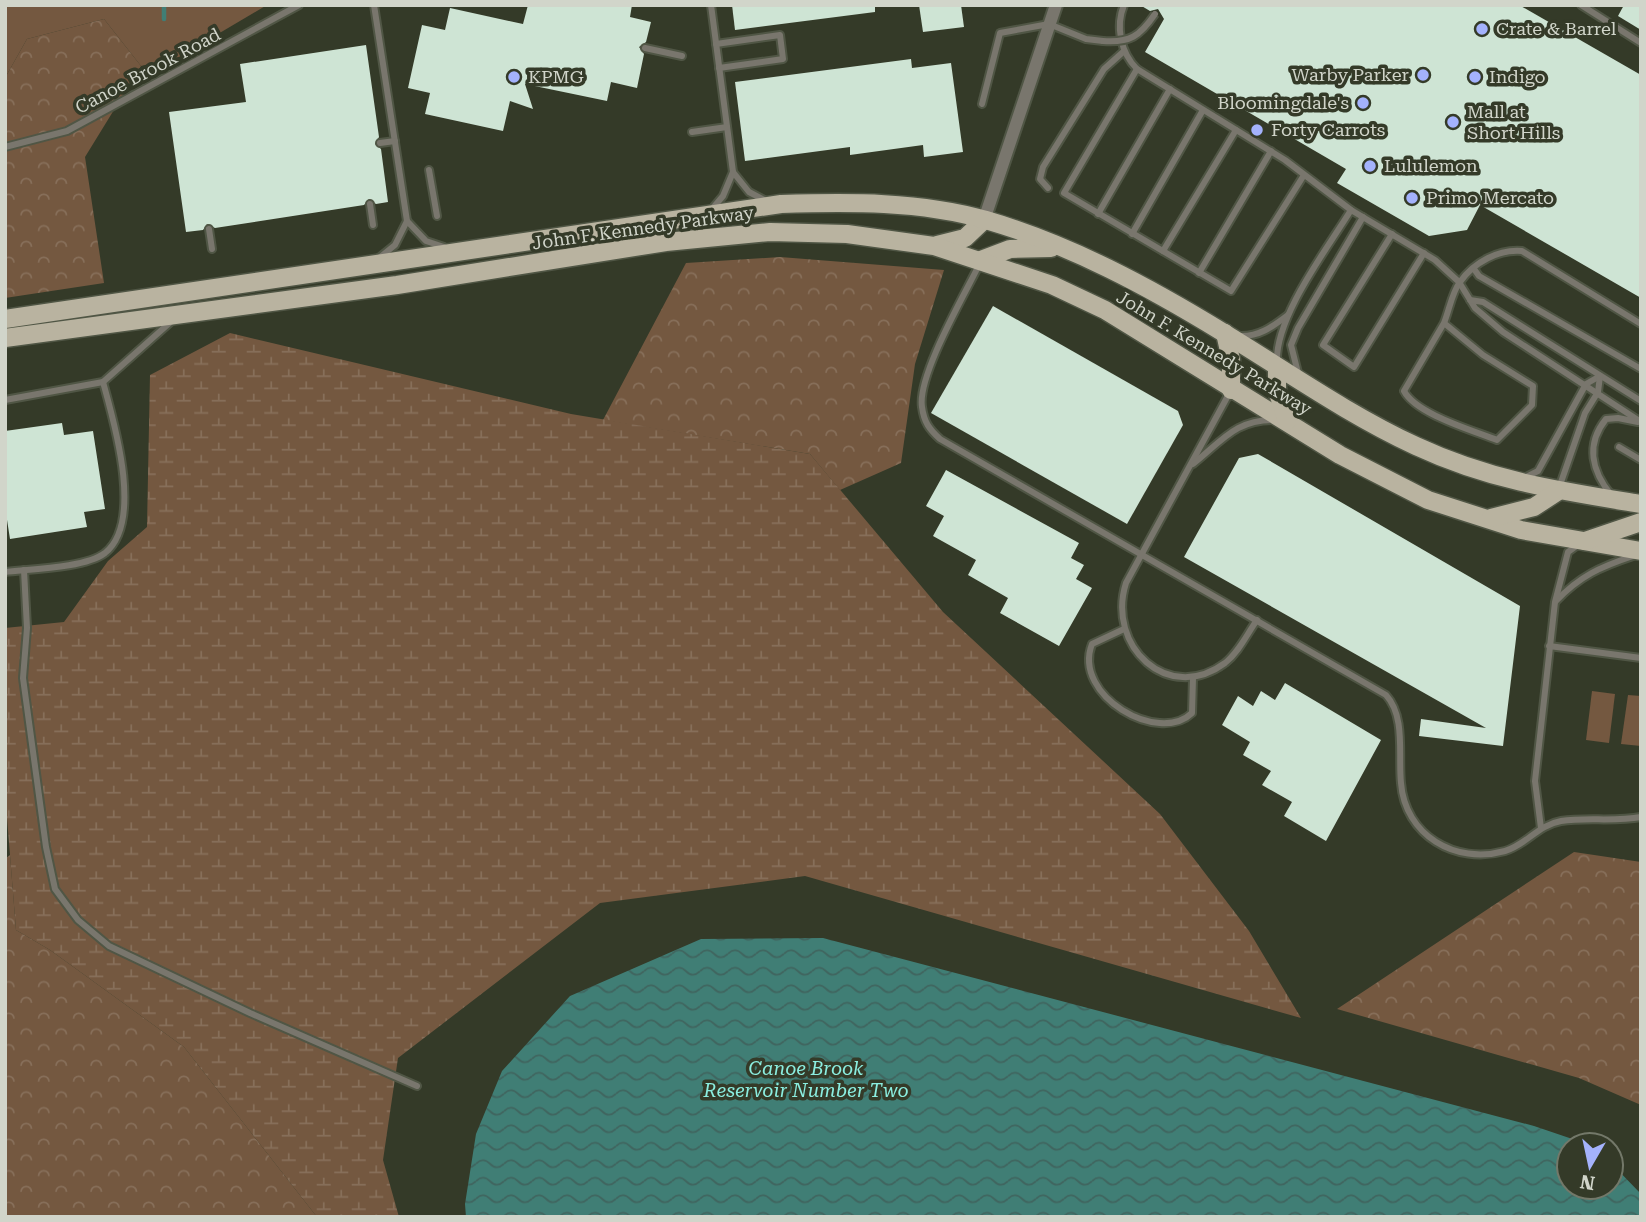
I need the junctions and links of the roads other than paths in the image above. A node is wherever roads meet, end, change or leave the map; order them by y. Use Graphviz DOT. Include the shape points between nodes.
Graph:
graph roads {
  1 [pos="299,5"];
  2 [pos="374,5"];
  3 [pos="711,5"];
  4 [pos="1056,5"];
  5 [pos="1124,5"];
  6 [pos="1581,5"];
  7 [pos="1154,14"];
  8 [pos="1049,24"];
  9 [pos="1641,43"];
  10 [pos="716,44"];
  11 [pos="645,48"];
  12 [pos="1123,52"];
  13 [pos="682,56"];
  14 [pos="719,68"];
  15 [pos="1137,69"];
  16 [pos="1170,89"];
  17 [pos="982,104"];
  18 [pos="1203,110"];
  19 [pos="727,127"];
  20 [pos="1236,130"];
  21 [pos="692,132"];
  22 [pos="395,141"];
  23 [pos="380,144"];
  24 [pos="5,148"];
  25 [pos="1271,151"];
  26 [pos="429,170"];
  27 [pos="733,172"];
  28 [pos="1304,175"];
  29 [pos="1048,188"];
  30 [pos="370,204"];
  31 [pos="773,205"];
  32 [pos="1351,210"];
  33 [pos="708,214"];
  34 [pos="1098,214"];
  35 [pos="437,216"];
  36 [pos="1363,217"];
  37 [pos="984,220"];
  38 [pos="407,221"];
  39 [pos="373,225"];
  40 [pos="209,229"];
  41 [pos="1132,234"];
  42 [pos="1392,234"];
  43 [pos="934,246"];
  44 [pos="1065,248"];
  45 [pos="212,249"];
  46 [pos="456,250"];
  47 [pos="1163,251"];
  48 [pos="1424,253"];
  49 [pos="981,260"];
  50 [pos="371,262"];
  51 [pos="1474,269"];
  52 [pos="1199,273"];
  53 [pos="1460,282"];
  54 [pos="1470,300"];
  55 [pos="182,313"];
  56 [pos="1289,314"];
  57 [pos="5,319"];
  58 [pos="1444,323"];
  59 [pos="1641,324"];
  60 [pos="1224,333"];
  61 [pos="5,338"];
  62 [pos="1277,367"];
  63 [pos="1641,369"];
  64 [pos="1600,376"];
  65 [pos="103,382"];
  66 [pos="1304,383"];
  67 [pos="1586,384"];
  68 [pos="1231,390"];
  69 [pos="1598,392"];
  70 [pos="5,400"];
  71 [pos="1641,401"];
  72 [pos="1287,421"];
  73 [pos="1641,422"];
  74 [pos="1619,447"];
  75 [pos="1641,460"];
  76 [pos="1189,468"];
  77 [pos="1507,480"];
  78 [pos="1557,492"];
  79 [pos="1615,500"];
  80 [pos="1641,504"];
  81 [pos="1487,519"];
  82 [pos="1641,522"];
  83 [pos="1580,543"];
  84 [pos="1641,552"];
  85 [pos="1142,554"];
  86 [pos="24,569"];
  87 [pos="5,572"];
  88 [pos="1555,602"];
  89 [pos="1257,620"];
  90 [pos="1124,629"];
  91 [pos="1549,646"];
  92 [pos="1641,657"];
  93 [pos="1193,678"];
  94 [pos="1641,817"];
  95 [pos="1541,828"];
  96 [pos="417,1086"];
  1 -- 24 [label="lane, Canoe Brook Road" via="67,131"];
  2 -- 22 [label="lane"];
  3 -- 10 [label="lane"];
  4 -- 8 [label="street"];
  5 -- 12 [label="lane"];
  6 -- 9 [label="lane"];
  7 -- 8 [label="lane, bridge" via="1140,36 1120,42 1086,39"];
  8 -- 17 [label="lane" via="1000,33"];
  8 -- 37 [label="street"];
  10 -- 14 [label="lane"];
  10 -- 14 [label="lane" via="780,35 782,47 783,59"];
  11 -- 13 [label="lane"];
  12 -- 15 [label="lane"];
  12 -- 29 [label="lane" via="1104,69 1044,167 1040,179"];
  14 -- 19 [label="lane"];
  15 -- 16 [label="lane"];
  15 -- 34 [label="lane" via="1064,194"];
  16 -- 18 [label="lane"];
  16 -- 34 [label="lane"];
  18 -- 20 [label="lane"];
  18 -- 41 [label="lane"];
  19 -- 21 [label="lane"];
  19 -- 27 [label="lane"];
  20 -- 25 [label="lane"];
  20 -- 47 [label="lane"];
  22 -- 23 [label="lane"];
  22 -- 38 [label="lane"];
  25 -- 28 [label="lane"];
  25 -- 52 [label="lane"];
  26 -- 35 [label="lane"];
  27 -- 31 [label="lane" via="749,192"];
  27 -- 33 [label="lane" via="723,196"];
  28 -- 32 [label="lane"];
  28 -- 52 [label="lane" via="1231,291"];
  30 -- 39 [label="lane"];
  31 -- 33 [label="main road, John F. Kennedy Parkway"];
  31 -- 37 [label="main road, John F. Kennedy Parkway" via="855,202"];
  32 -- 36 [label="lane"];
  32 -- 56 [label="lane"];
  33 -- 46 [label="main road, John F. Kennedy Parkway"];
  34 -- 41 [label="lane"];
  36 -- 42 [label="lane"];
  36 -- 66 [label="lane" via="1291,345 1295,369"];
  37 -- 43 [label="main road" via="965,238"];
  37 -- 44 [label="main road, John F. Kennedy Parkway"];
  38 -- 46 [label="lane" via="426,241"];
  38 -- 50 [label="lane" via="395,245"];
  40 -- 45 [label="lane"];
  41 -- 47 [label="lane"];
  42 -- 48 [label="lane"];
  42 -- 48 [label="lane" via="1323,345 1354,367"];
  43 -- 49 [label="main road, John F. Kennedy Parkway"];
  43 -- 55 [label="main road, John F. Kennedy Parkway" via="847,234 770,232 666,242 397,285"];
  44 -- 49 [label="main road" via="1010,249"];
  44 -- 60 [label="main road, John F. Kennedy Parkway"];
  46 -- 50 [label="main road, John F. Kennedy Parkway"];
  47 -- 52 [label="lane"];
  48 -- 53 [label="lane"];
  49 -- 68 [label="main road, John F. Kennedy Parkway" via="1105,310"];
  49 -- 85 [label="lane" via="926,377 921,404 926,426 940,439"];
  50 -- 57 [label="main road, John F. Kennedy Parkway"];
  51 -- 53 [label="lane"];
  51 -- 59 [label="lane" via="1488,257 1507,250 1522,251"];
  51 -- 63 [label="lane"];
  53 -- 54 [label="lane"];
  53 -- 58 [label="lane"];
  54 -- 64 [label="lane" via="1483,302"];
  54 -- 67 [label="lane" via="1503,332"];
  55 -- 61 [label="main road, John F. Kennedy Parkway"];
  55 -- 65 [label="lane"];
  56 -- 60 [label="lane" via="1252,336"];
  56 -- 62 [label="lane" via="1276,349"];
  58 -- 58 [label="lane" via="1483,355 1533,386 1532,405 1497,440 1409,400 1404,391"];
  60 -- 62 [label="main road, John F. Kennedy Parkway"];
  60 -- 68 [label="main road" via="1231,360"];
  62 -- 66 [label="main road, John F. Kennedy Parkway"];
  62 -- 72 [label="main road"];
  64 -- 67 [label="lane"];
  64 -- 69 [label="lane"];
  64 -- 71 [label="lane"];
  65 -- 70 [label="lane"];
  65 -- 86 [label="lane" via="126,510 117,535 106,552 86,561"];
  66 -- 77 [label="main road, John F. Kennedy Parkway" via="1416,446"];
  67 -- 69 [label="lane"];
  67 -- 77 [label="lane" via="1538,471"];
  68 -- 72 [label="main road, John F. Kennedy Parkway"];
  68 -- 76 [label="lane"];
  69 -- 73 [label="lane"];
  69 -- 78 [label="lane" via="1585,413"];
  72 -- 76 [label="lane" via="1240,425"];
  72 -- 81 [label="main road, John F. Kennedy Parkway" via="1406,490"];
  73 -- 79 [label="lane" via="1606,419 1597,431 1592,453 1596,473"];
  74 -- 75 [label="lane"];
  76 -- 85 [label="lane"];
  77 -- 78 [label="main road, John F. Kennedy Parkway"];
  78 -- 79 [label="main road, John F. Kennedy Parkway"];
  78 -- 81 [label="main road" via="1534,507"];
  79 -- 80 [label="main road, John F. Kennedy Parkway"];
  81 -- 83 [label="main road, John F. Kennedy Parkway"];
  82 -- 83 [label="main road"];
  83 -- 84 [label="main road, John F. Kennedy Parkway"];
  83 -- 88 [label="lane" via="1568,552"];
  84 -- 88 [label="lane" via="1576,580"];
  85 -- 89 [label="lane"];
  85 -- 90 [label="lane" via="1120,600"];
  86 -- 87 [label="lane"];
  86 -- 96 [label="lane" via="27,628 23,677 46,847 55,889 78,920 109,946"];
  88 -- 91 [label="lane"];
  89 -- 93 [label="lane" via="1226,662"];
  89 -- 95 [label="lane" via="1378,689 1393,703 1403,803 1425,835 1462,854 1482,855 1524,844"];
  90 -- 93 [label="lane" via="1127,640 1145,661 1159,670"];
  90 -- 93 [label="lane" via="1092,644 1087,665 1098,688 1118,707 1151,721 1181,721 1192,713"];
  91 -- 92 [label="lane"];
  91 -- 95 [label="lane" via="1535,781"];
  94 -- 95 [label="lane" via="1559,821"];
}
